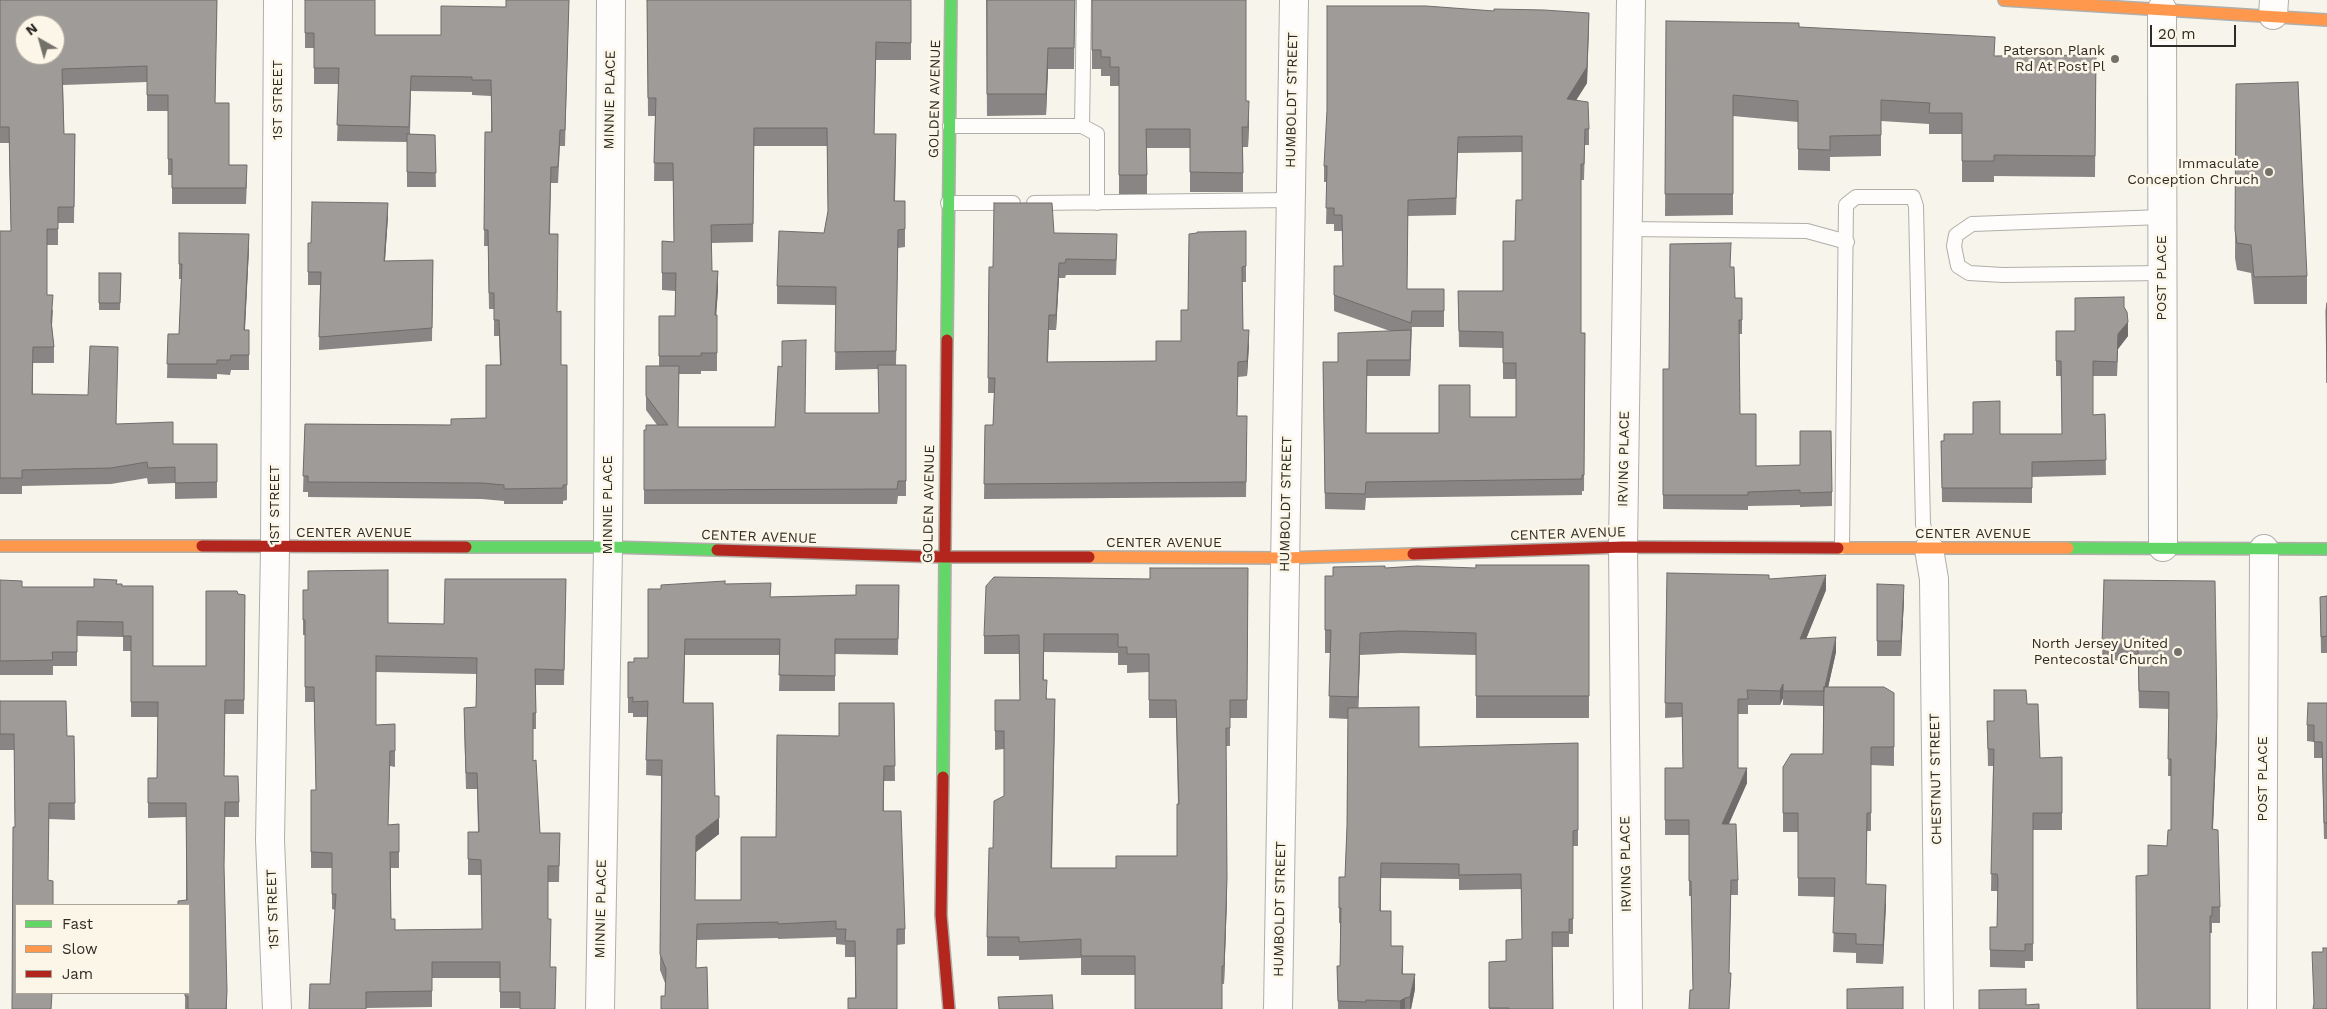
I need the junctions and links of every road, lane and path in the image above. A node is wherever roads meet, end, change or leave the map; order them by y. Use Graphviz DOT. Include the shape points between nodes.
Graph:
graph roads {
  1 [pos="278,0"];
  2 [pos="611,0"];
  3 [pos="952,0"];
  4 [pos="1084,0"];
  5 [pos="1294,0"];
  6 [pos="1631,0"];
  7 [pos="2004,0"];
  8 [pos="2274,8"];
  9 [pos="2162,9"];
  10 [pos="2327,20"];
  11 [pos="950,126"];
  12 [pos="1082,126"];
  13 [pos="1291,200"];
  14 [pos="948,203"];
  15 [pos="1097,203"];
  16 [pos="2162,217"];
  17 [pos="1628,229"];
  18 [pos="1847,242"];
  19 [pos="2162,273"];
  20 [pos="0,546"];
  21 [pos="608,547"];
  22 [pos="1842,547"];
  23 [pos="2163,547"];
  24 [pos="274,548"];
  25 [pos="1623,548"];
  26 [pos="1929,549"];
  27 [pos="2264,549"];
  28 [pos="2327,549"];
  29 [pos="944,558"];
  30 [pos="1285,558"];
  31 [pos="277,1009"];
  32 [pos="600,1009"];
  33 [pos="949,1009"];
  34 [pos="1278,1009"];
  35 [pos="1628,1009"];
  36 [pos="1939,1009"];
  37 [pos="2262,1009"];
  1 -- 24 [label="street, 1ST STREET"];
  2 -- 21 [label="street, MINNIE PLACE"];
  3 -- 11 [label="street, GOLDEN AVENUE"];
  4 -- 12 [label="lane"];
  5 -- 13 [label="street, HUMBOLDT STREET"];
  6 -- 17 [label="street, IRVING PLACE"];
  7 -- 9 [label="street"];
  8 -- 9 [label="street"];
  8 -- 10 [label="street"];
  9 -- 16 [label="street, POST PLACE"];
  11 -- 12 [label="lane"];
  11 -- 14 [label="street, GOLDEN AVENUE"];
  12 -- 15 [label="lane" via="1097,134"];
  13 -- 15 [label="lane"];
  13 -- 30 [label="street, HUMBOLDT STREET"];
  14 -- 15 [label="lane"];
  14 -- 29 [label="street, GOLDEN AVENUE"];
  16 -- 19 [label="street, POST PLACE"];
  16 -- 19 [label="lane" via="1972,224 1956,235 1954,246 1958,266 1969,273"];
  17 -- 18 [label="lane" via="1807,230"];
  17 -- 25 [label="street, IRVING PLACE"];
  18 -- 22 [label="lane"];
  18 -- 26 [label="lane" via="1846,205 1856,197 1912,197 1916,206 1923,524"];
  19 -- 23 [label="street, POST PLACE"];
  20 -- 24 [label="street, CENTER AVENUE"];
  21 -- 24 [label="street, CENTER AVENUE"];
  21 -- 29 [label="street, CENTER AVENUE"];
  21 -- 32 [label="street, MINNIE PLACE"];
  22 -- 25 [label="street, CENTER AVENUE"];
  22 -- 26 [label="street, CENTER AVENUE"];
  23 -- 26 [label="street, CENTER AVENUE"];
  23 -- 27 [label="street, CENTER AVENUE"];
  24 -- 31 [label="street, 1ST STREET" via="270,840"];
  25 -- 30 [label="street, CENTER AVENUE"];
  25 -- 35 [label="street, IRVING PLACE"];
  26 -- 36 [label="street, CHESTNUT STREET" via="1934,579"];
  27 -- 28 [label="street, CENTER AVENUE"];
  27 -- 37 [label="street, POST PLACE"];
  29 -- 30 [label="street, CENTER AVENUE"];
  29 -- 33 [label="street, GOLDEN AVENUE" via="941,915"];
  30 -- 34 [label="street, HUMBOLDT STREET"];
}
